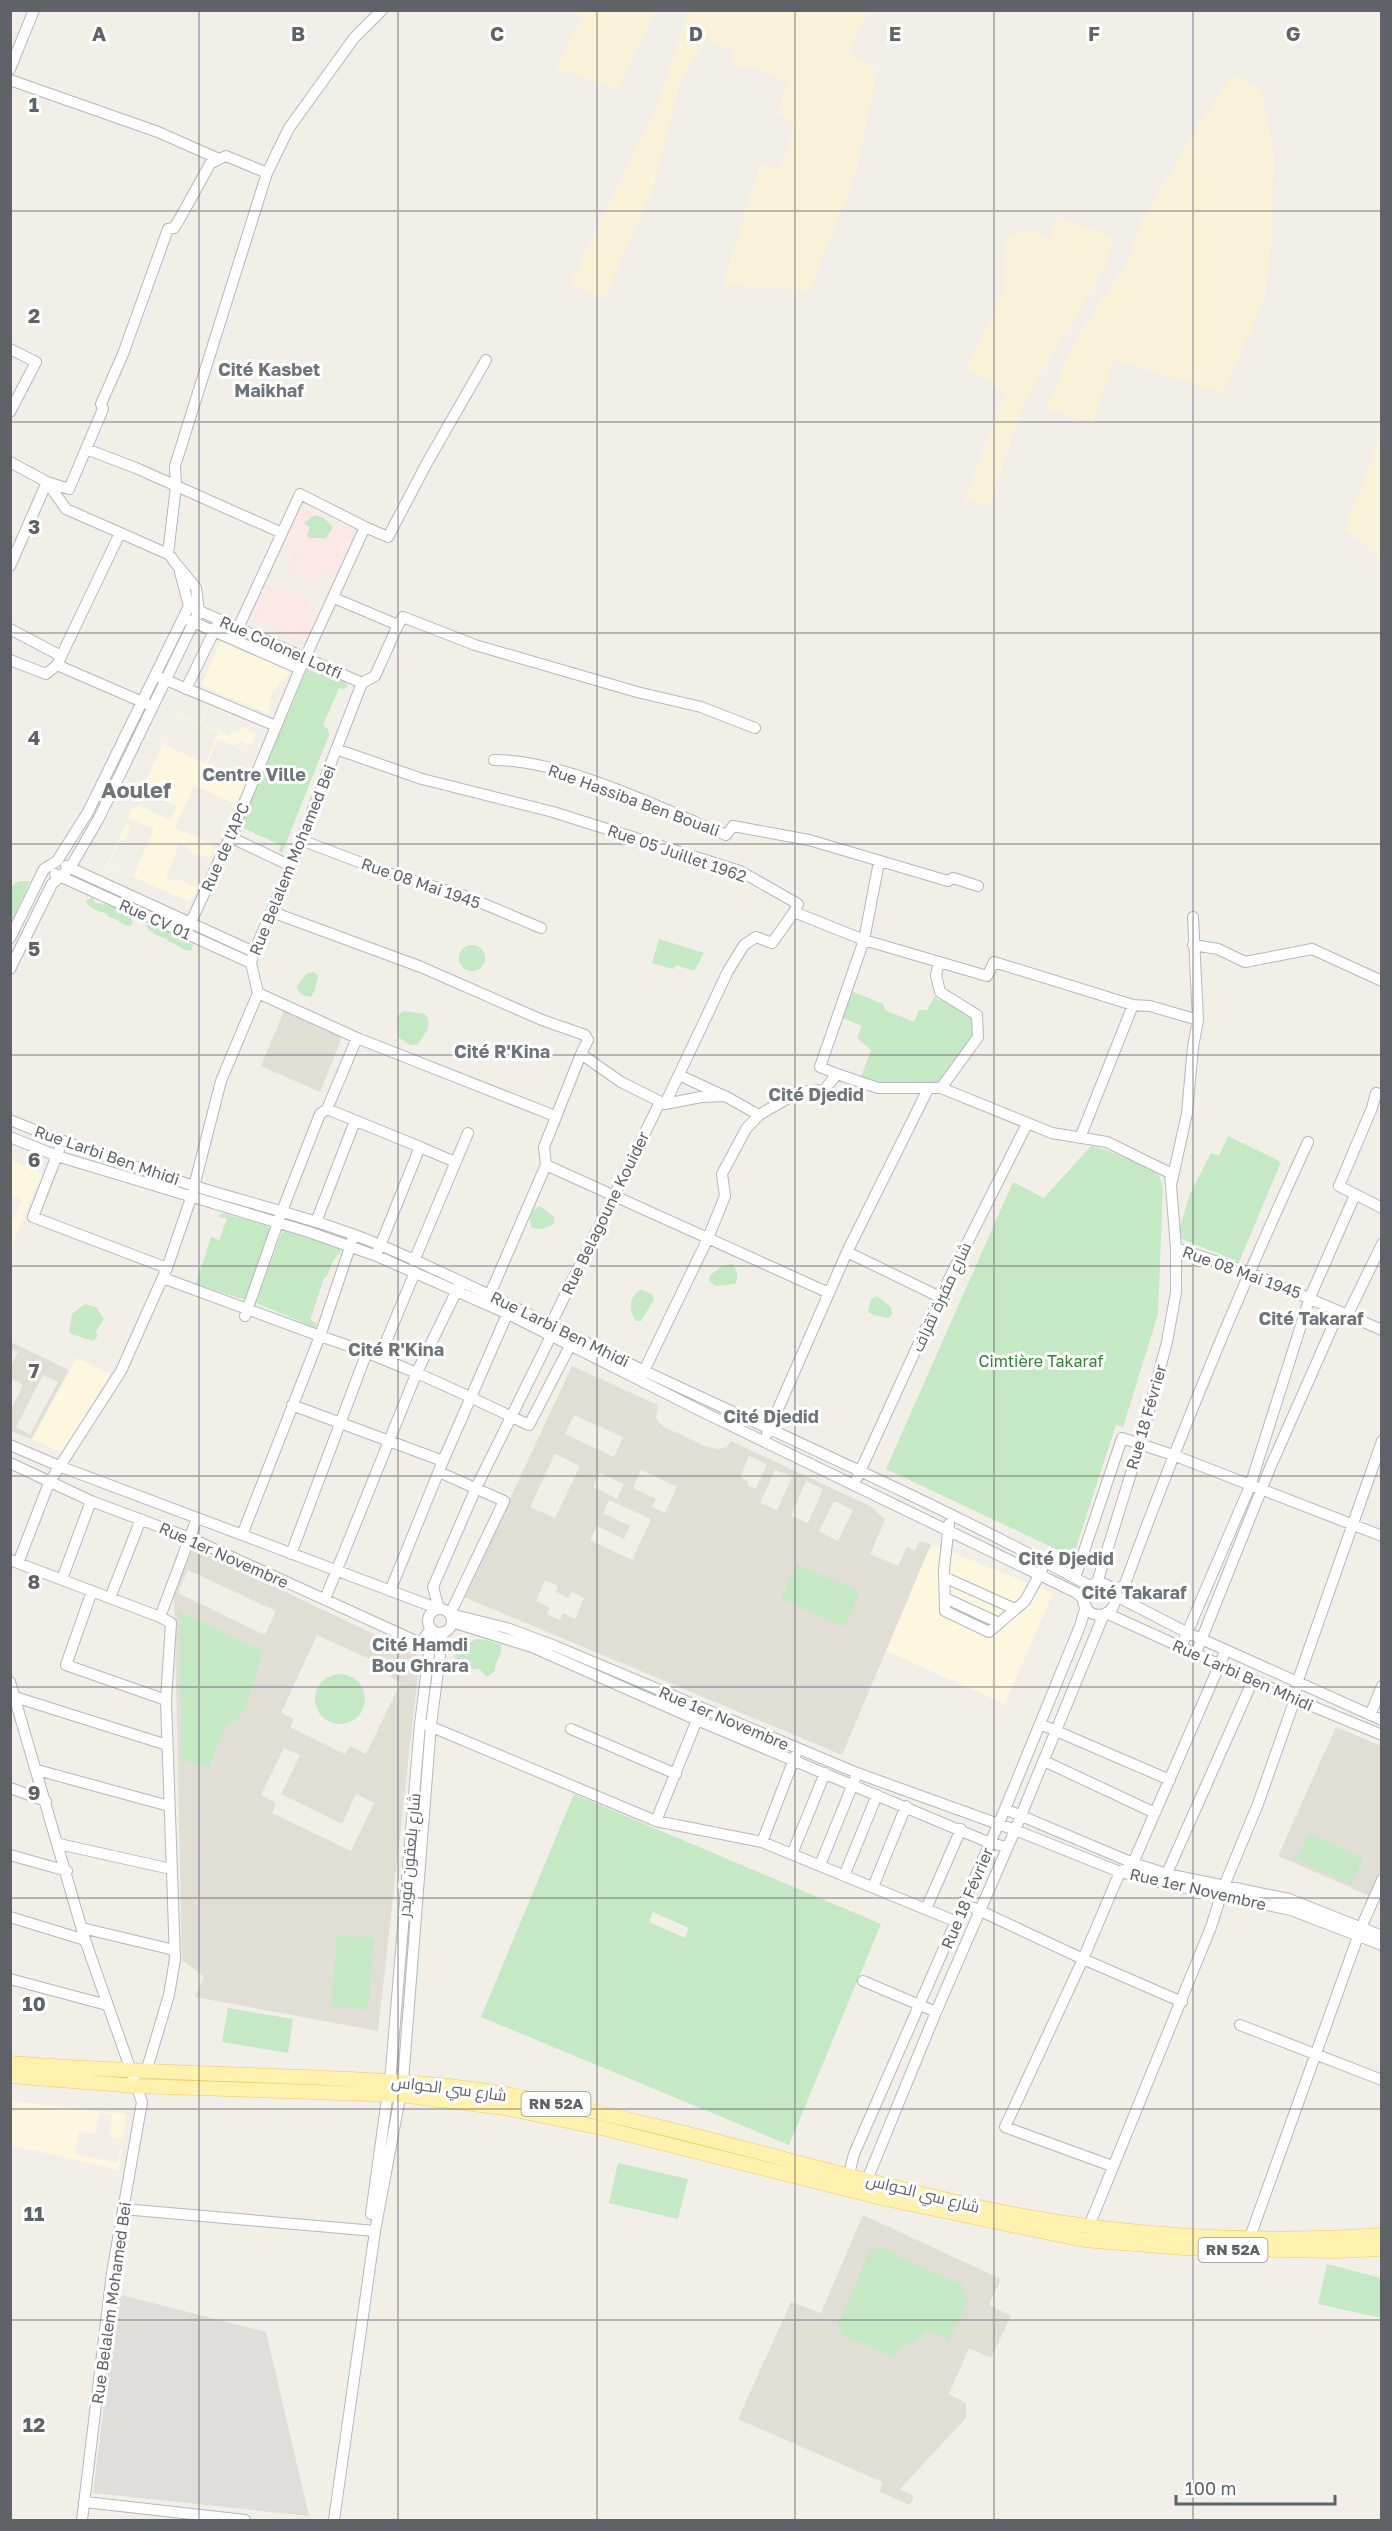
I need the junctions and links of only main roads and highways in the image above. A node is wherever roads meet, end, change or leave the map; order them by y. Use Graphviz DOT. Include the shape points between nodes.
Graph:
graph roads {
  1 [pos="10,2063"];
  2 [pos="10,2076"];
  3 [pos="847,2182"];
  4 [pos="1087,2233"];
  5 [pos="1382,2235"];
  6 [pos="1382,2249"];
  1 -- 3 [label="main road, شارع سي الحواس / RN 52A" via="130,2072 396,2080 509,2094 608,2115"];
  2 -- 3 [label="main road, شارع سي الحواس / RN 52A" via="136,2086 394,2095 505,2108"];
  3 -- 4 [label="main road, شارع سي الحواس / RN 52A"];
  4 -- 5 [label="main road, RN 52A" via="1327,2239"];
  4 -- 6 [label="main road, RN 52A" via="1184,2248"];
}
